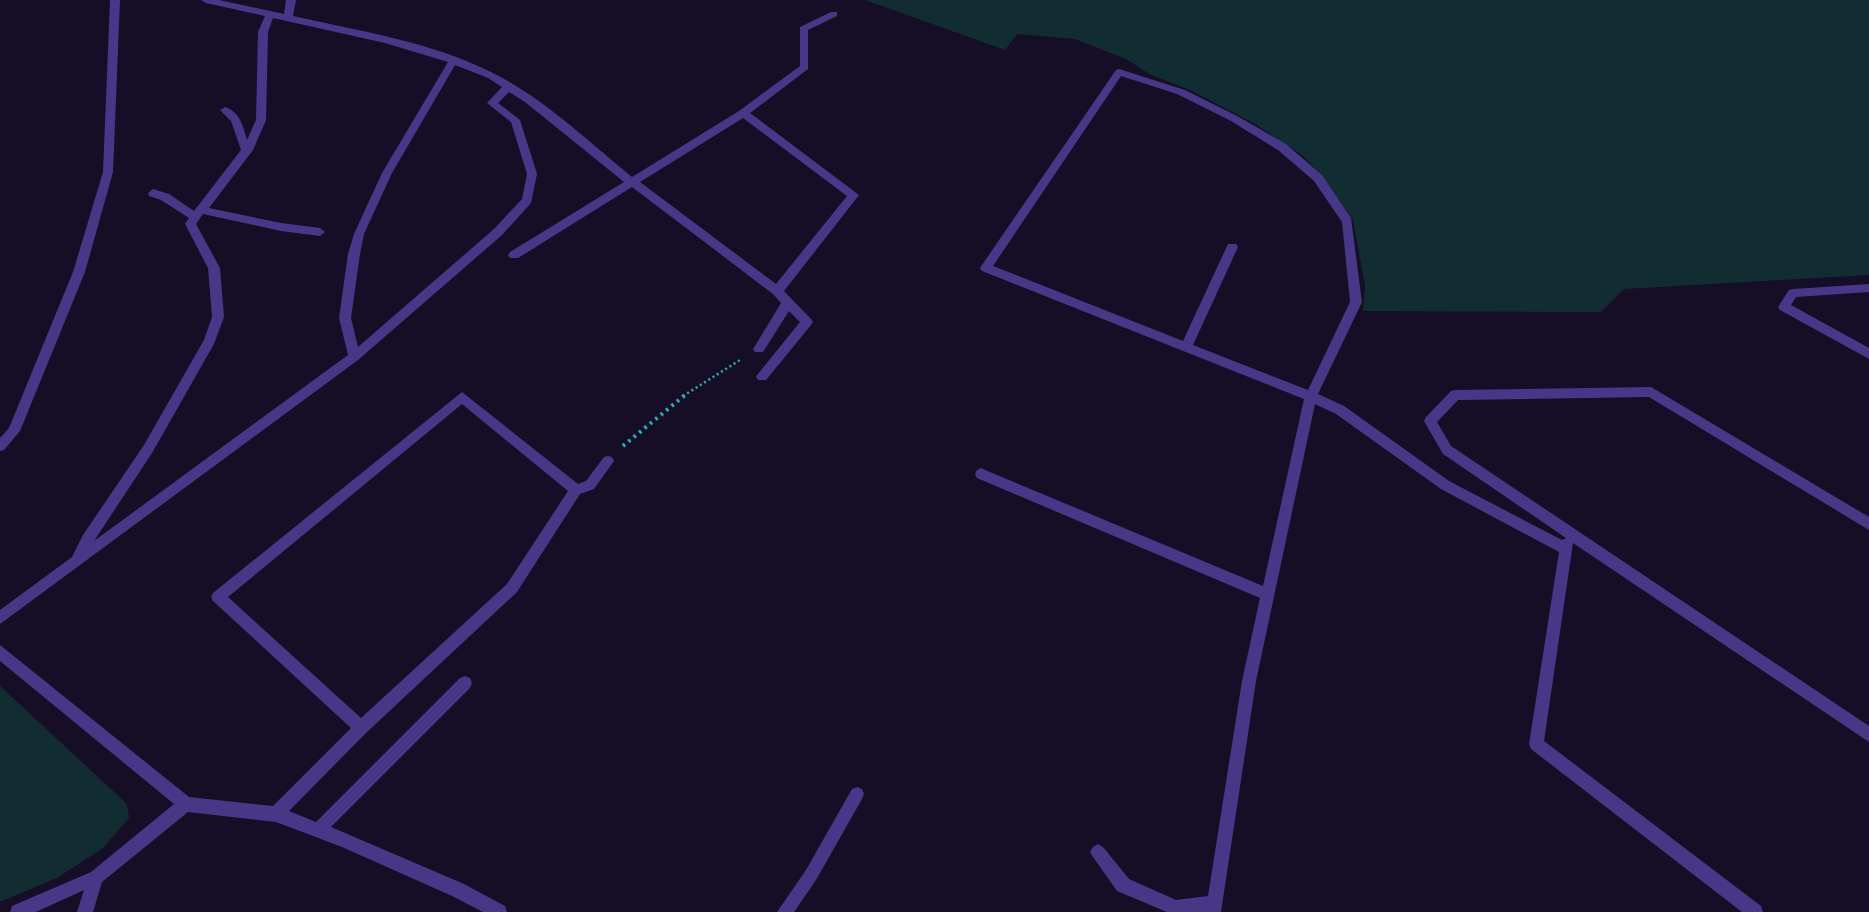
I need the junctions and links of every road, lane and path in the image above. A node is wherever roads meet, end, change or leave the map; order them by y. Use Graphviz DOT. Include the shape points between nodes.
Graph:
graph roads {
  1 [pos="115,0"];
  2 [pos="206,0"];
  3 [pos="291,0"];
  4 [pos="270,14"];
  5 [pos="834,14"];
  6 [pos="288,18"];
  7 [pos="452,60"];
  8 [pos="508,87"];
  9 [pos="225,110"];
  10 [pos="743,113"];
  11 [pos="246,151"];
  12 [pos="632,182"];
  13 [pos="153,193"];
  14 [pos="199,214"];
  15 [pos="320,232"];
  16 [pos="1232,247"];
  17 [pos="514,255"];
  18 [pos="1869,288"];
  19 [pos="777,291"];
  20 [pos="788,302"];
  21 [pos="1186,347"];
  22 [pos="759,350"];
  23 [pos="1869,354"];
  24 [pos="354,357"];
  25 [pos="762,377"];
  26 [pos="1311,396"];
  27 [pos="0,446"];
  28 [pos="608,461"];
  29 [pos="981,474"];
  30 [pos="576,490"];
  31 [pos="1869,524"];
  32 [pos="1568,531"];
  33 [pos="1566,549"];
  34 [pos="76,563"];
  35 [pos="1268,595"];
  36 [pos="0,618"];
  37 [pos="0,652"];
  38 [pos="465,683"];
  39 [pos="361,728"];
  40 [pos="1869,734"];
  41 [pos="857,794"];
  42 [pos="186,804"];
  43 [pos="276,814"];
  44 [pos="318,830"];
  45 [pos="1098,852"];
  46 [pos="96,878"];
  47 [pos="1214,908"];
  48 [pos="18,912"];
  49 [pos="85,912"];
  50 [pos="499,912"];
  51 [pos="785,912"];
  52 [pos="1755,912"];
  1 -- 27 [label="street" via="108,172 79,272 14,431"];
  2 -- 4 [label="street"];
  3 -- 6 [label="street"];
  4 -- 6 [label="street"];
  4 -- 11 [label="street" via="263,32 261,120"];
  5 -- 10 [label="street" via="802,29 805,67"];
  6 -- 7 [label="street" via="385,40"];
  7 -- 8 [label="street" via="491,76"];
  7 -- 24 [label="street" via="392,164 359,234 345,318"];
  8 -- 12 [label="street"];
  8 -- 24 [label="street" via="492,103 515,120 532,174 527,200 498,232"];
  9 -- 11 [label="street" via="234,119"];
  10 -- 12 [label="street"];
  10 -- 19 [label="street" via="854,195"];
  11 -- 14 [label="street"];
  12 -- 17 [label="street"];
  12 -- 19 [label="street"];
  13 -- 14 [label="street"];
  14 -- 15 [label="street"];
  14 -- 34 [label="street" via="190,224 214,268 218,317 210,341 148,449 88,539"];
  16 -- 21 [label="street"];
  18 -- 23 [label="street" via="1793,293 1784,307"];
  19 -- 20 [label="street"];
  20 -- 22 [label="street"];
  20 -- 25 [label="street" via="807,322"];
  21 -- 26 [label="street"];
  21 -- 26 [label="street" via="986,268 1119,72 1181,92 1282,147 1318,178 1347,221 1356,302"];
  22 -- 28 [label="path" via="707,379 663,411"];
  24 -- 34 [label="street"];
  26 -- 33 [label="street" via="1340,410 1445,485"];
  26 -- 35 [label="street"];
  28 -- 30 [label="street" via="590,485"];
  29 -- 35 [label="street"];
  30 -- 39 [label="street" via="512,588"];
  30 -- 39 [label="street" via="462,397 218,597"];
  31 -- 32 [label="street" via="1651,392 1455,395 1430,421 1447,450"];
  32 -- 33 [label="street"];
  32 -- 40 [label="street"];
  33 -- 52 [label="street" via="1536,744"];
  34 -- 36 [label="street"];
  35 -- 47 [label="street" via="1249,681"];
  37 -- 42 [label="street"];
  38 -- 44 [label="street"];
  39 -- 43 [label="street"];
  41 -- 51 [label="street"];
  42 -- 43 [label="street"];
  42 -- 46 [label="street"];
  43 -- 44 [label="street"];
  44 -- 50 [label="street" via="458,890"];
  45 -- 47 [label="street" via="1123,885 1176,908"];
  46 -- 48 [label="street"];
  46 -- 49 [label="street"];
}
